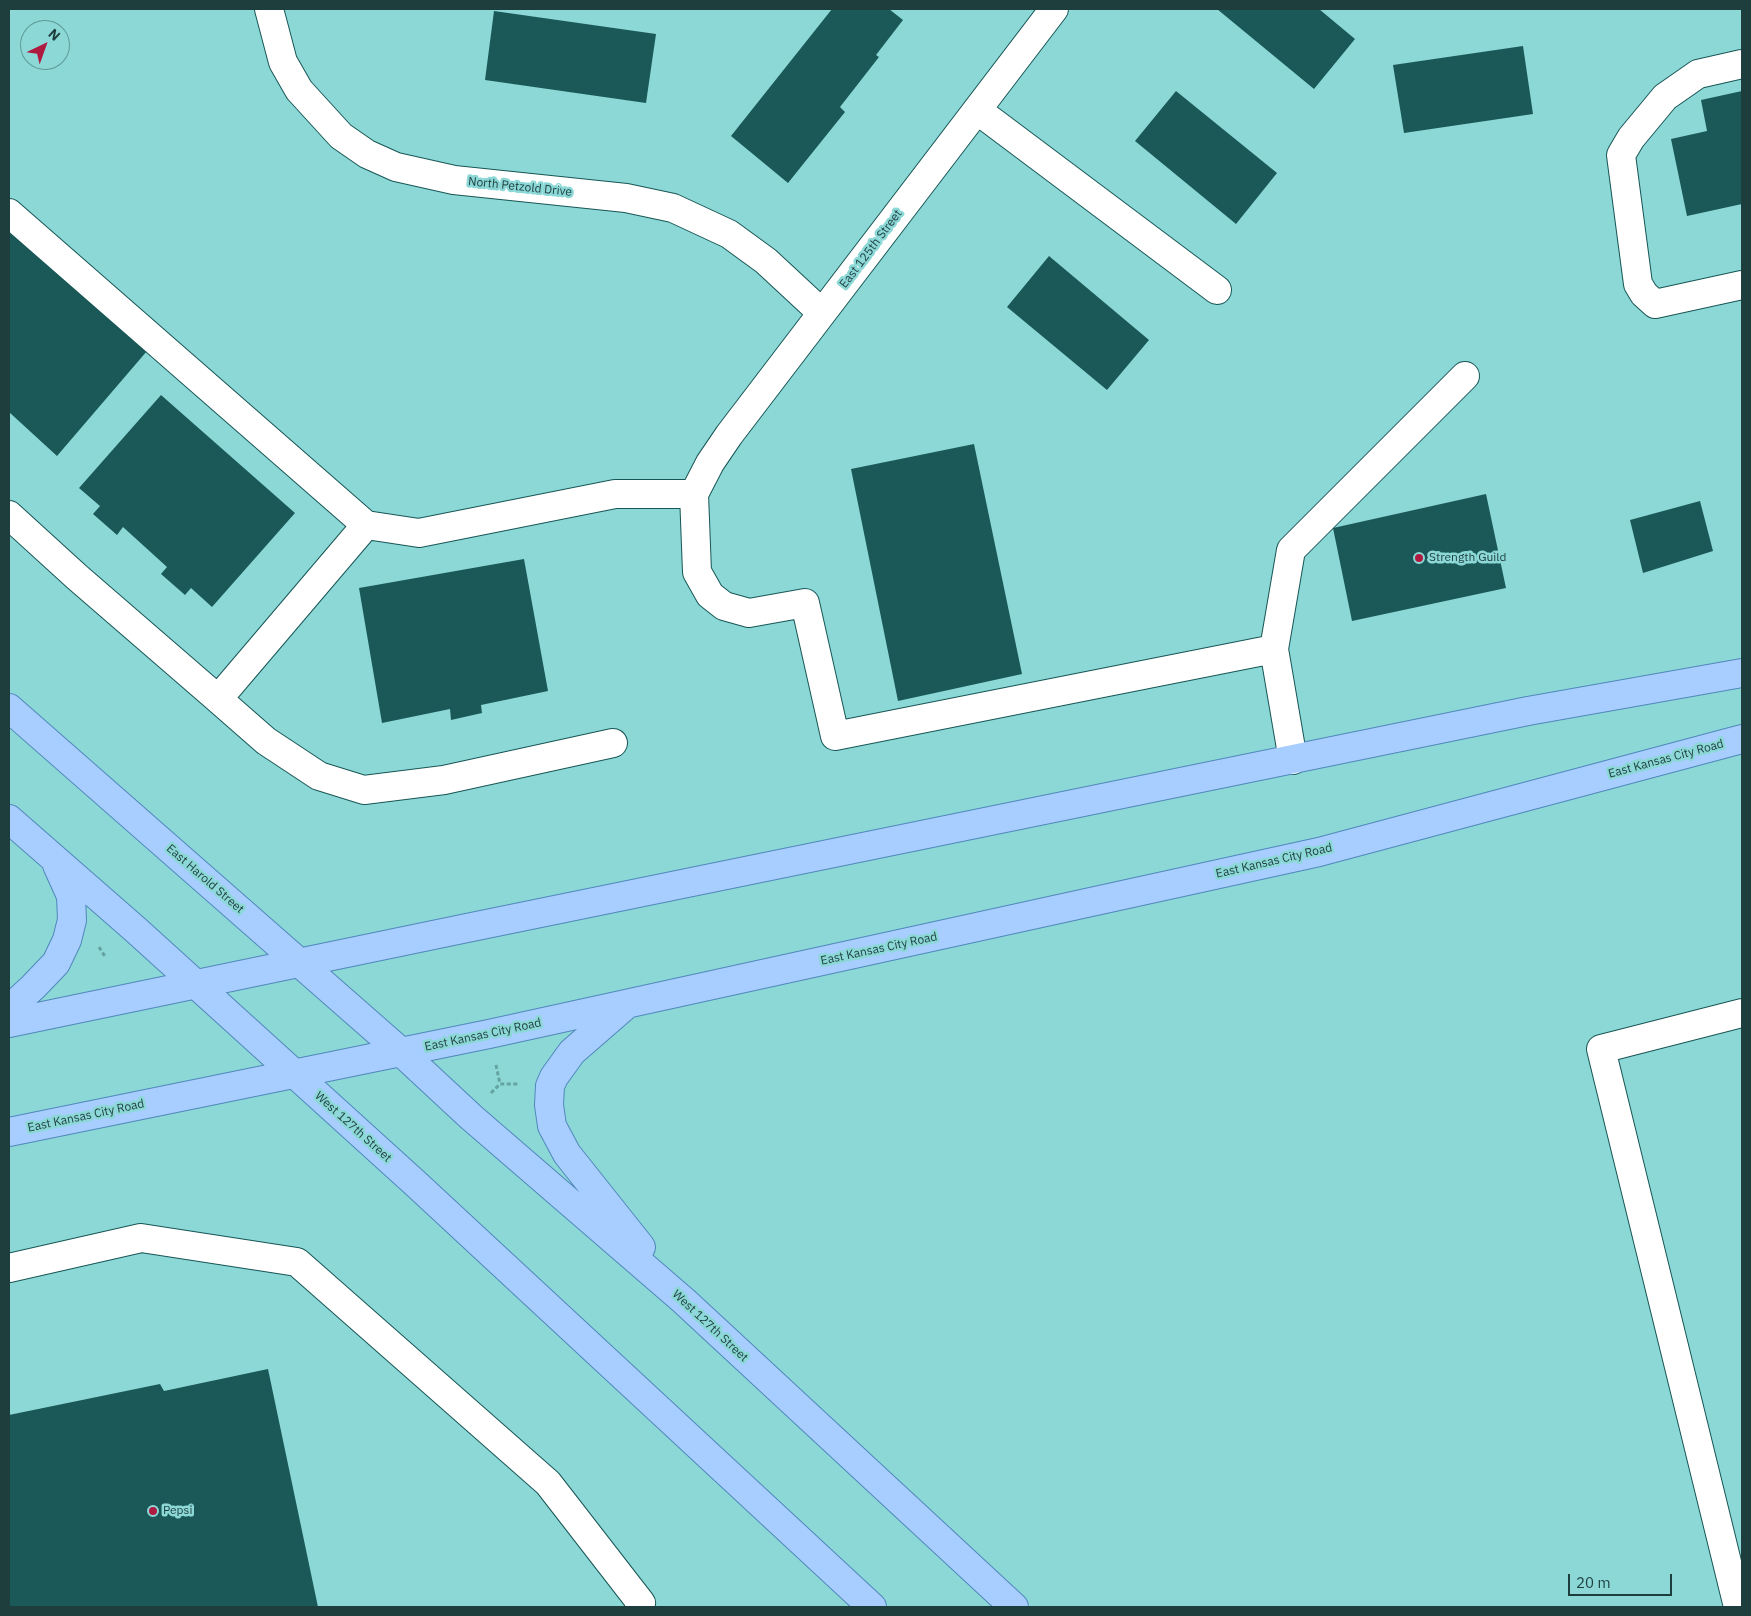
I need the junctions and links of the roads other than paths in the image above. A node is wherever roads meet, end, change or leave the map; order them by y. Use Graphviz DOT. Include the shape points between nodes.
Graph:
graph roads {
  1 [pos="269,9"];
  2 [pos="1054,9"];
  3 [pos="1742,64"];
  4 [pos="977,110"];
  5 [pos="9,213"];
  6 [pos="1742,285"];
  7 [pos="1217,290"];
  8 [pos="822,313"];
  9 [pos="1465,376"];
  10 [pos="694,494"];
  11 [pos="9,515"];
  12 [pos="366,524"];
  13 [pos="1274,649"];
  14 [pos="1742,673"];
  15 [pos="218,699"];
  16 [pos="9,708"];
  17 [pos="1742,738"];
  18 [pos="613,743"];
  19 [pos="1293,760"];
  20 [pos="9,819"];
  21 [pos="54,859"];
  22 [pos="300,963"];
  23 [pos="196,984"];
  24 [pos="628,1004"];
  25 [pos="9,1009"];
  26 [pos="1742,1013"];
  27 [pos="9,1023"];
  28 [pos="400,1051"];
  29 [pos="295,1074"];
  30 [pos="9,1132"];
  31 [pos="9,1268"];
  32 [pos="684,1302"];
  33 [pos="639,1607"];
  34 [pos="872,1607"];
  35 [pos="1014,1607"];
  36 [pos="1738,1607"];
  1 -- 8 [label="street, North Petzold Drive" via="283,62 299,90 341,136 368,154 396,167 454,180 626,198 673,208 729,234 766,261"];
  2 -- 4 [label="street, East 125th Street"];
  3 -- 6 [label="street" via="1698,74 1665,98 1631,138 1622,155 1638,284 1644,294 1655,304"];
  4 -- 7 [label="street"];
  4 -- 8 [label="street, East 125th Street"];
  5 -- 12 [label="street"];
  8 -- 10 [label="street, East 125th Street" via="729,435"];
  9 -- 13 [label="street" via="1291,550"];
  10 -- 12 [label="street" via="614,494 419,533"];
  10 -- 13 [label="street" via="697,572 710,596 724,606 749,613 805,603 835,736"];
  11 -- 15 [label="street"];
  12 -- 15 [label="street"];
  13 -- 19 [label="street"];
  14 -- 19 [label="main road"];
  15 -- 18 [label="street" via="266,741 319,776 364,790 444,780"];
  16 -- 22 [label="main road, East Harold Street"];
  17 -- 24 [label="main road, East Kansas City Road" via="1319,852"];
  19 -- 22 [label="main road"];
  20 -- 21 [label="main road"];
  21 -- 23 [label="main road"];
  21 -- 25 [label="main road" via="72,896 68,937 56,964"];
  22 -- 23 [label="main road"];
  22 -- 28 [label="main road, East Harold Street"];
  23 -- 27 [label="main road"];
  23 -- 29 [label="main road"];
  24 -- 28 [label="main road, East Kansas City Road"];
  24 -- 32 [label="main road" via="572,1052 554,1077 549,1104 552,1126 567,1154"];
  26 -- 36 [label="street" via="1601,1049"];
  28 -- 29 [label="main road, East Kansas City Road"];
  28 -- 32 [label="main road, West 127th Street"];
  29 -- 30 [label="main road, East Kansas City Road"];
  29 -- 34 [label="main road, West 127th Street"];
  31 -- 33 [label="street" via="142,1238 297,1262 548,1483 641,1604"];
  32 -- 35 [label="main road, West 127th Street"];
}
